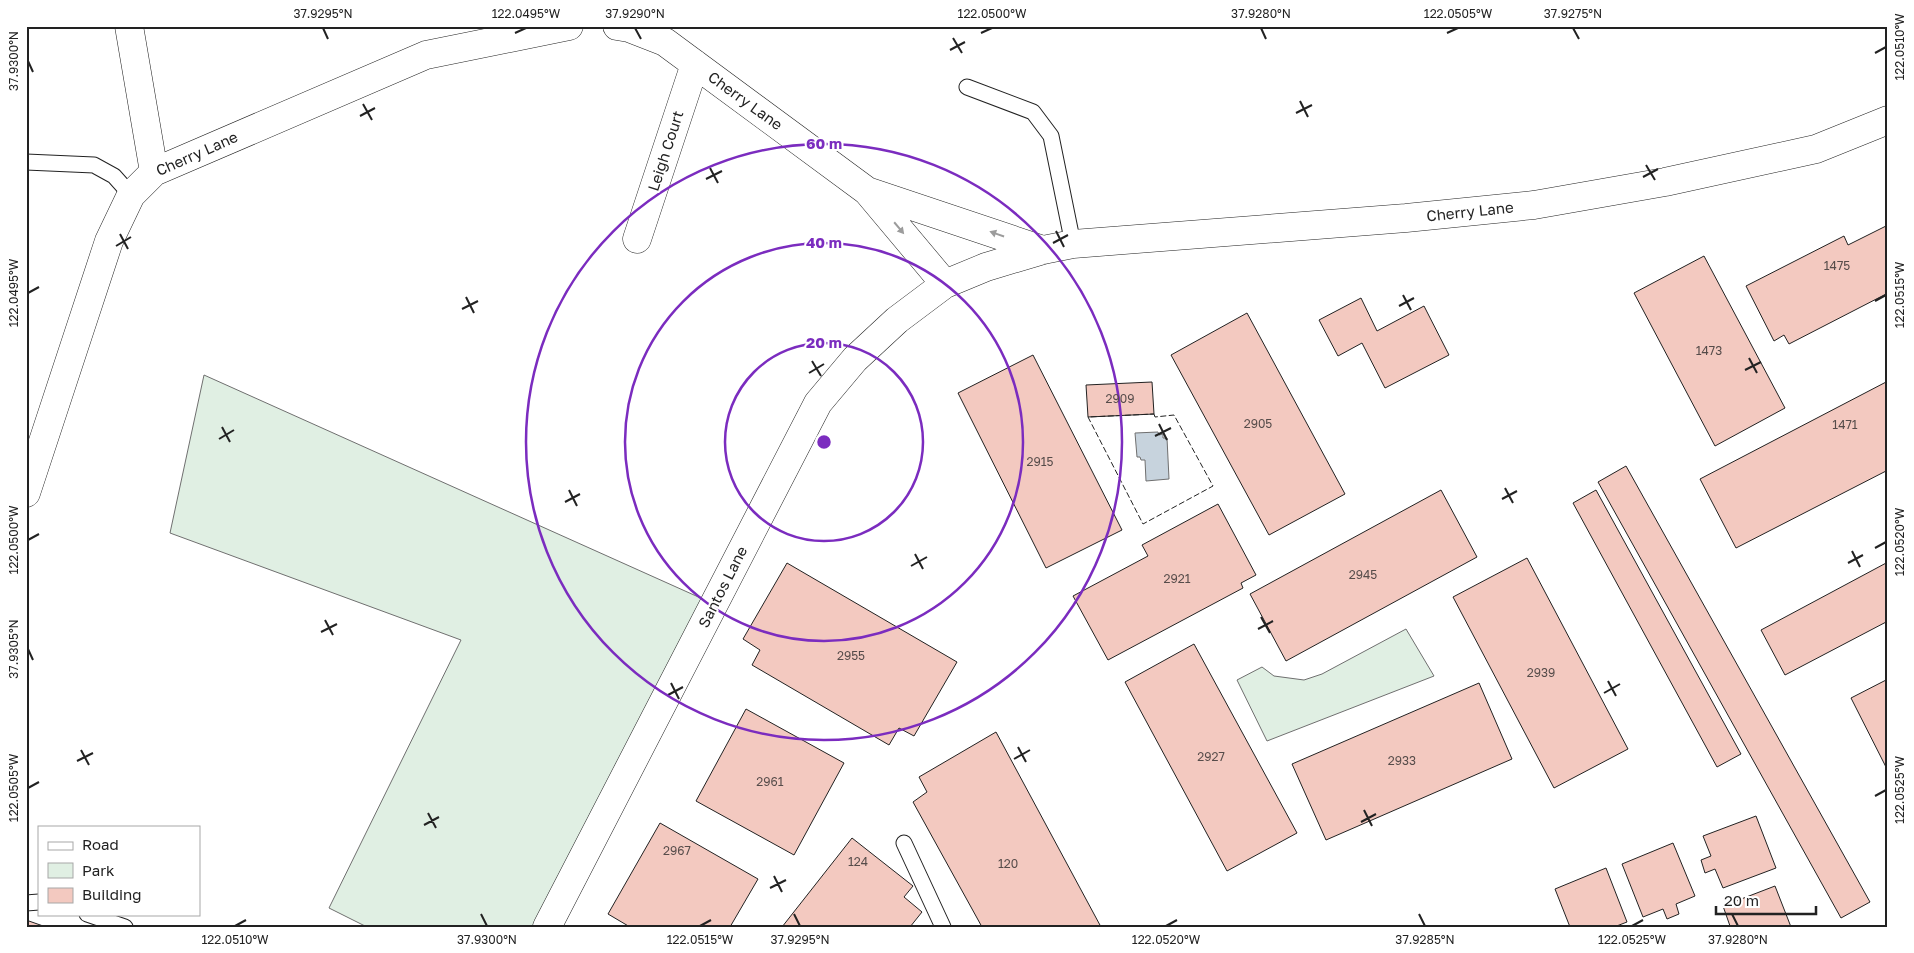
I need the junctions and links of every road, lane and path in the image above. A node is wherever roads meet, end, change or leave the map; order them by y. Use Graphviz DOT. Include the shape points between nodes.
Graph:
graph roads {
  1 [pos="129,26"];
  2 [pos="569,26"];
  3 [pos="617,26"];
  4 [pos="664,34"];
  5 [pos="694,64"];
  6 [pos="967,87"];
  7 [pos="1888,120"];
  8 [pos="26,162"];
  9 [pos="154,172"];
  10 [pos="867,191"];
  11 [pos="131,195"];
  12 [pos="638,239"];
  13 [pos="1073,244"];
  14 [pos="1043,250"];
  15 [pos="945,284"];
  16 [pos="26,493"];
  17 [pos="904,844"];
  18 [pos="93,916"];
  19 [pos="125,927"];
  20 [pos="547,927"];
  21 [pos="943,927"];
  1 -- 9 [label="street"];
  2 -- 9 [label="street, Cherry Lane" via="426,55"];
  3 -- 4 [label="street, Cherry Lane"];
  4 -- 5 [label="street, Cherry Lane"];
  5 -- 10 [label="street, Cherry Lane"];
  5 -- 12 [label="street, Leigh Court"];
  6 -- 13 [label="lane" via="1033,112 1052,136"];
  7 -- 13 [label="street, Cherry Lane" via="1816,149 1665,182 1534,205"];
  8 -- 11 [label="lane" via="94,165 114,176"];
  9 -- 11 [label="street, Cherry Lane"];
  14 -- 10 [label="street, Cherry Lane, one-way"];
  10 -- 15 [label="street, Cherry Lane, one-way"];
  11 -- 16 [label="street, Cherry Lane" via="109,241"];
  13 -- 14 [label="street, Cherry Lane"];
  14 -- 15 [label="street, Cherry Lane" via="986,267"];
  15 -- 20 [label="street, Santos Lane" via="897,320 855,359 818,404"];
  17 -- 21 [label="lane"];
  18 -- 19 [label="lane"];
}
